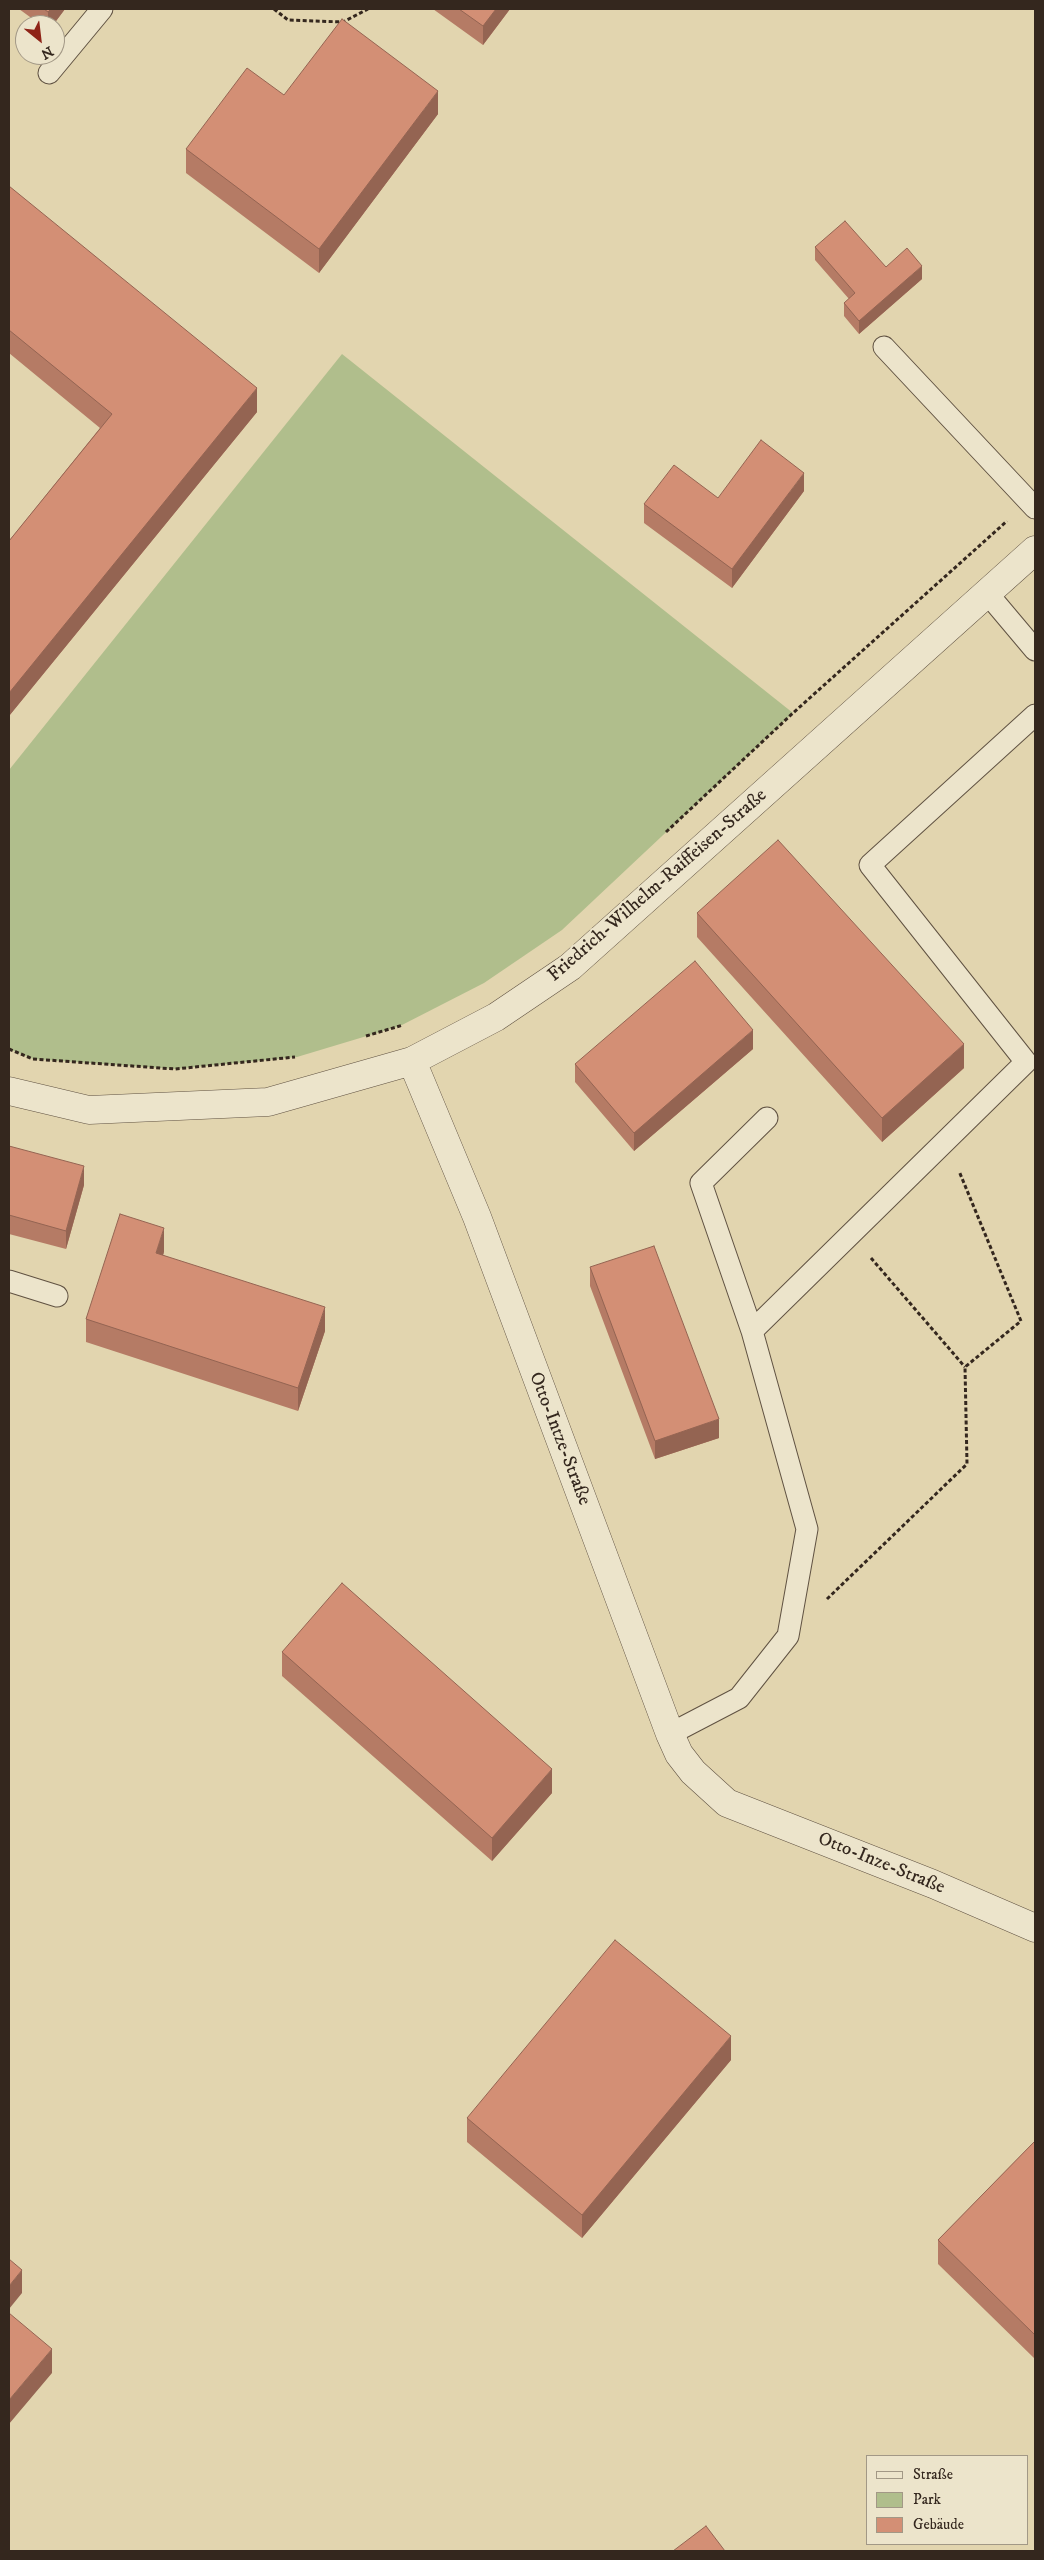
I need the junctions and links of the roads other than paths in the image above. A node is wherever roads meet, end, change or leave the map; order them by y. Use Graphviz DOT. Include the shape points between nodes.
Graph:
graph roads {
  1 [pos="102,9"];
  2 [pos="49,73"];
  3 [pos="884,347"];
  4 [pos="1032,504"];
  5 [pos="1035,550"];
  6 [pos="987,593"];
  7 [pos="1035,650"];
  8 [pos="1035,715"];
  9 [pos="412,1061"];
  10 [pos="9,1091"];
  11 [pos="767,1118"];
  12 [pos="9,1281"];
  13 [pos="57,1296"];
  14 [pos="752,1331"];
  15 [pos="670,1734"];
  16 [pos="727,1803"];
  17 [pos="1035,1928"];
  1 -- 2 [label="lane"];
  3 -- 4 [label="lane"];
  5 -- 6 [label="street, Friedrich-Wilhelm-Raiffeisen-Straße"];
  6 -- 7 [label="lane"];
  6 -- 9 [label="street, Friedrich-Wilhelm-Raiffeisen-Straße" via="570,967 496,1018"];
  8 -- 14 [label="lane" via="870,865 1026,1062"];
  9 -- 10 [label="street, Friedrich-Wilhelm-Raiffeisen-Straße" via="268,1102 89,1110"];
  9 -- 15 [label="street, Otto-Intze-Straße" via="477,1217"];
  11 -- 14 [label="lane" via="701,1183"];
  12 -- 13 [label="lane"];
  14 -- 15 [label="lane" via="807,1530 788,1636 739,1698"];
  15 -- 16 [label="street, Otto-Intze-Straße" via="679,1754 693,1772"];
  16 -- 17 [label="street, Otto-Inze-Straße"];
}
